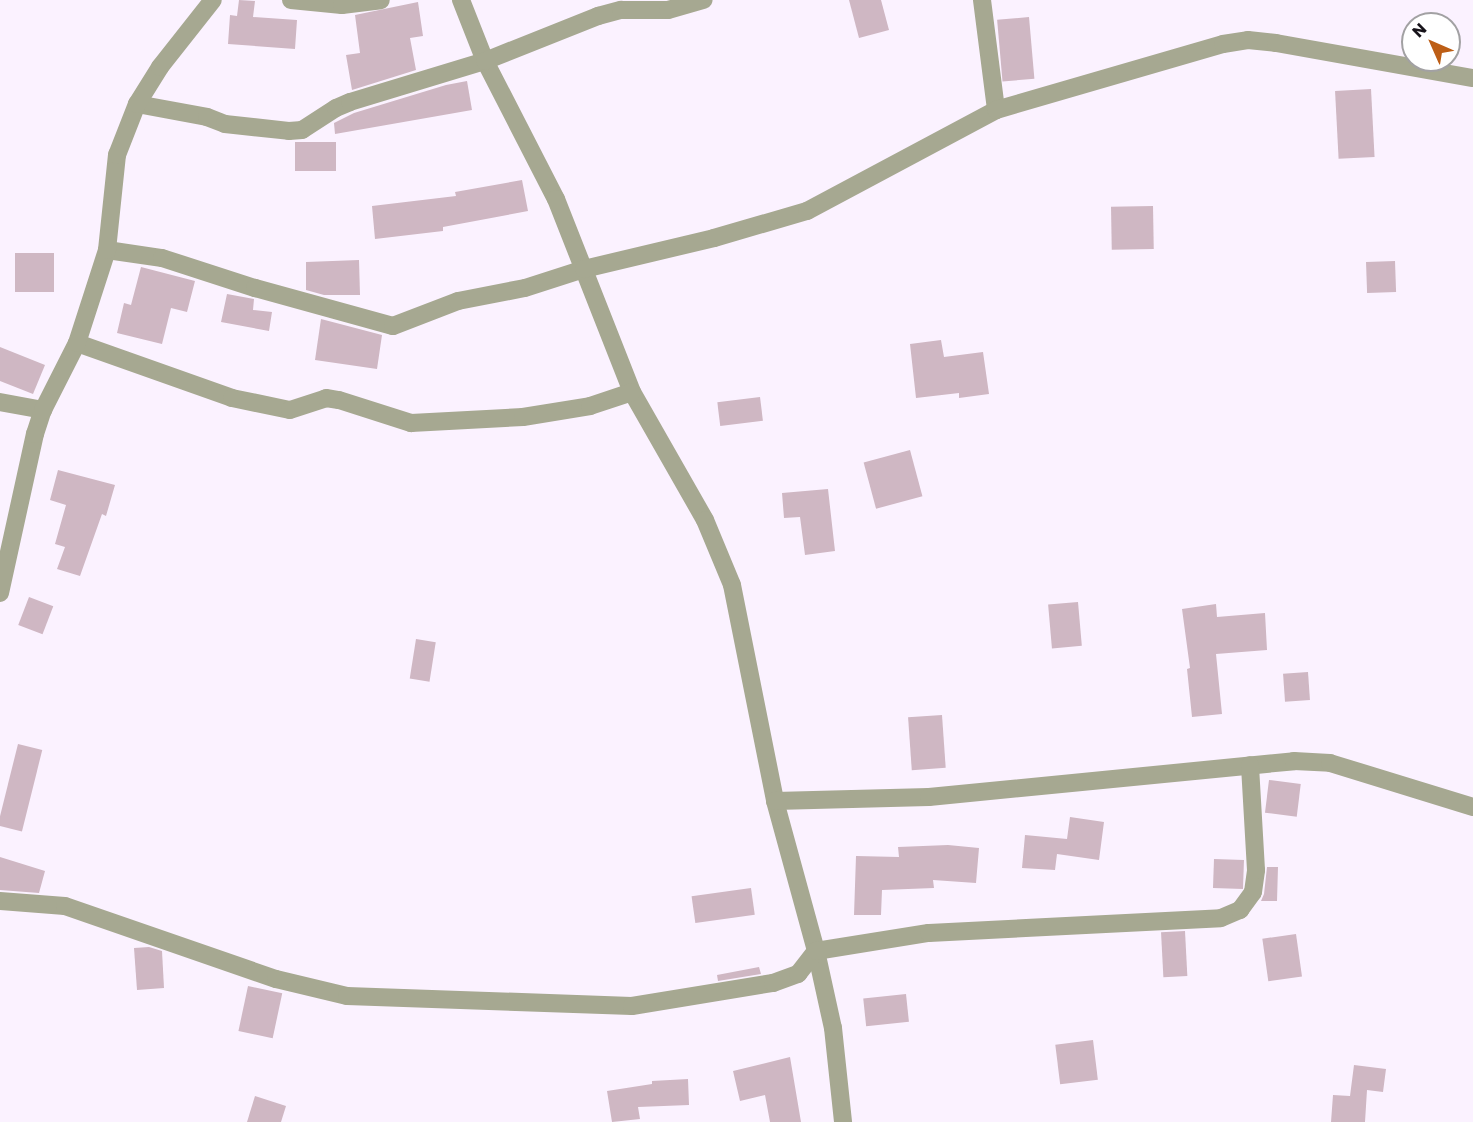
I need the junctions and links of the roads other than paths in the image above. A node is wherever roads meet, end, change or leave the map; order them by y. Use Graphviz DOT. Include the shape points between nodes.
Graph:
graph roads {
  1 [pos="213,0"];
  2 [pos="291,0"];
  3 [pos="381,0"];
  4 [pos="460,0"];
  5 [pos="704,0"];
  6 [pos="982,0"];
  7 [pos="485,61"];
  8 [pos="1473,78"];
  9 [pos="137,104"];
  10 [pos="996,110"];
  11 [pos="107,250"];
  12 [pos="584,269"];
  13 [pos="77,344"];
  14 [pos="632,392"];
  15 [pos="0,402"];
  16 [pos="43,410"];
  17 [pos="0,593"];
  18 [pos="1250,765"];
  19 [pos="775,801"];
  20 [pos="1473,807"];
  21 [pos="0,902"];
  22 [pos="816,951"];
  23 [pos="843,1122"];
  1 -- 9 [label="street" via="159,67"];
  2 -- 3 [label="street" via="342,5"];
  4 -- 7 [label="street"];
  5 -- 7 [label="street" via="668,10 621,10 606,14"];
  6 -- 10 [label="street"];
  7 -- 9 [label="street" via="350,102 302,130 225,124"];
  7 -- 12 [label="street" via="540,163"];
  8 -- 10 [label="street" via="1248,40"];
  9 -- 11 [label="street" via="117,155"];
  10 -- 12 [label="street" via="807,211"];
  11 -- 12 [label="street" via="162,258 393,326 458,301 497,295"];
  11 -- 13 [label="street"];
  12 -- 14 [label="street"];
  13 -- 14 [label="street" via="232,398 290,410 326,398 411,423 523,417 590,406"];
  13 -- 16 [label="street"];
  14 -- 19 [label="street" via="705,520 732,585"];
  15 -- 16 [label="street"];
  16 -- 17 [label="street"];
  18 -- 19 [label="street" via="929,797"];
  18 -- 20 [label="street" via="1294,760 1330,763"];
  18 -- 22 [label="street" via="1256,870 1252,892 1240,910 1221,918 928,933"];
  19 -- 22 [label="street"];
  21 -- 22 [label="street" via="64,906 276,978 347,996 632,1006 773,983 798,974"];
  22 -- 23 [label="street" via="833,1028"];
}
